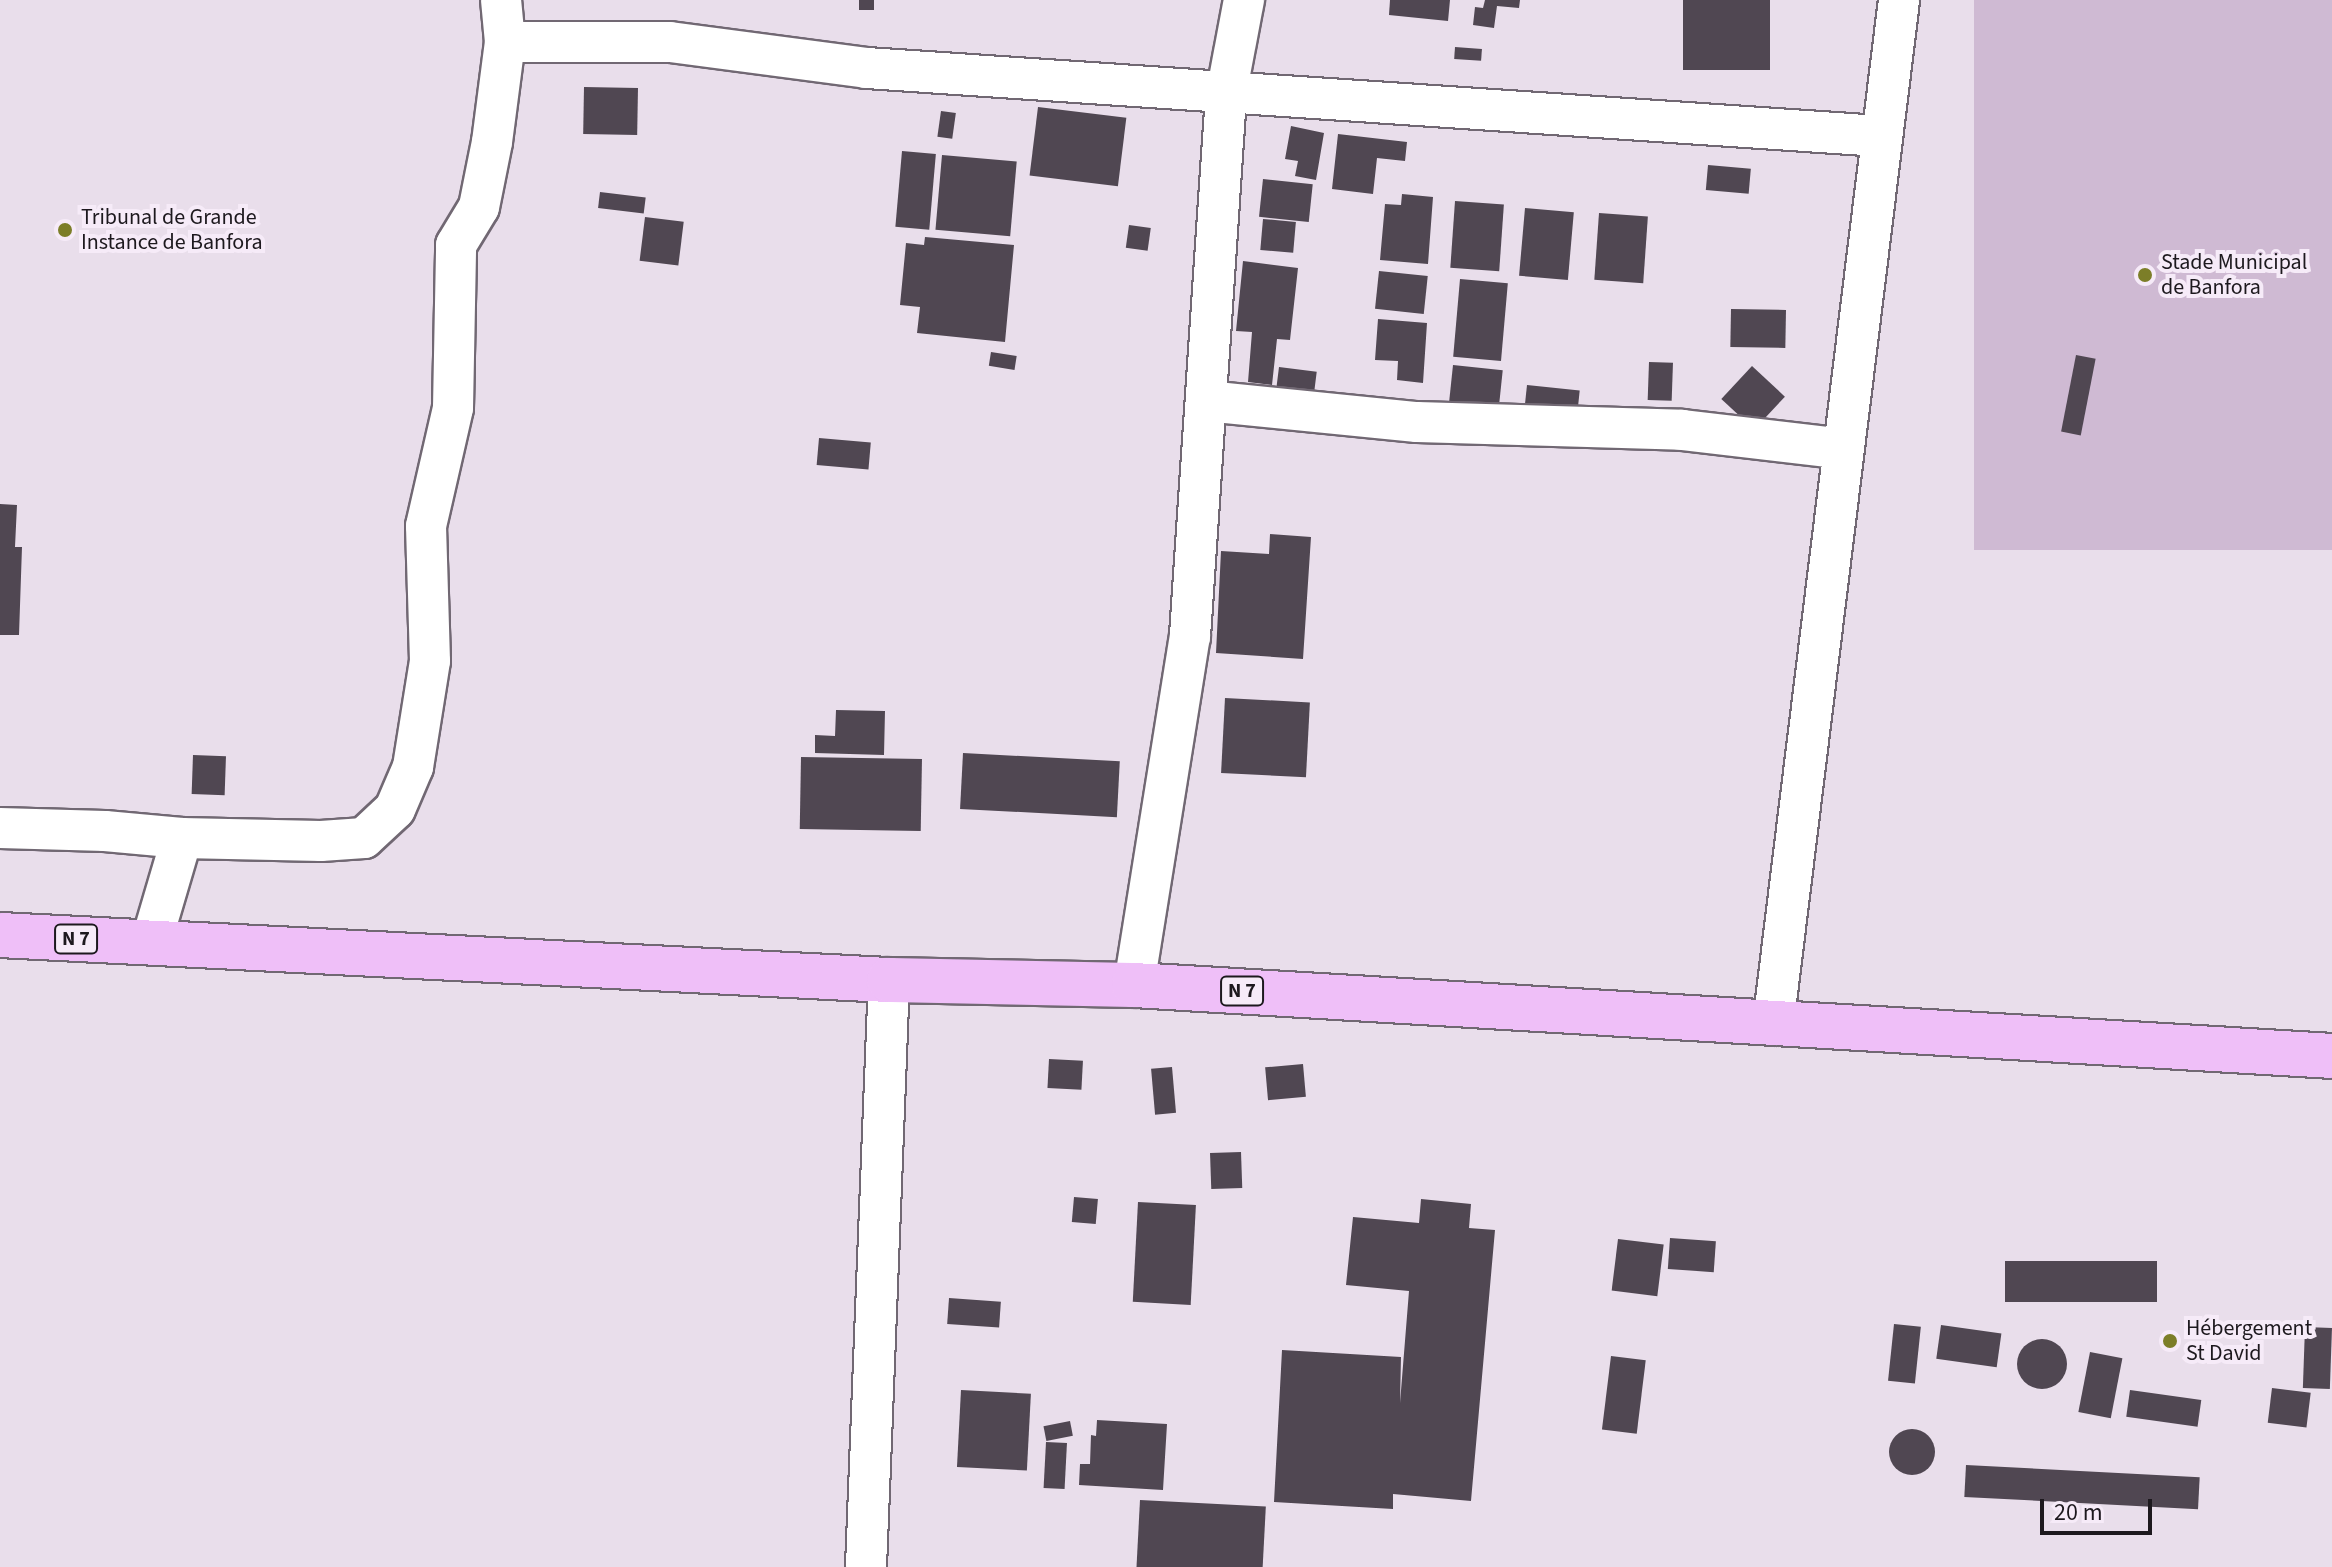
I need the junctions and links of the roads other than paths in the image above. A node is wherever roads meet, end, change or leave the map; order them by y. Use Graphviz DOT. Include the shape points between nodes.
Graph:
graph roads {
  1 [pos="501,0"];
  2 [pos="1244,0"];
  3 [pos="1899,0"];
  4 [pos="505,42"];
  5 [pos="1226,95"];
  6 [pos="1881,136"];
  7 [pos="1206,401"];
  8 [pos="1843,449"];
  9 [pos="0,828"];
  10 [pos="182,838"];
  11 [pos="0,935"];
  12 [pos="151,943"];
  13 [pos="889,980"];
  14 [pos="1134,985"];
  15 [pos="1773,1025"];
  16 [pos="2332,1056"];
  17 [pos="866,1567"];
  1 -- 4 [label="street"];
  2 -- 5 [label="street"];
  3 -- 6 [label="street"];
  4 -- 5 [label="street" via="670,42 867,68"];
  4 -- 10 [label="street" via="479,207 456,245 453,408 426,526 430,661 413,767 395,809 364,838"];
  5 -- 6 [label="street"];
  5 -- 7 [label="street"];
  6 -- 8 [label="street"];
  7 -- 8 [label="street" via="1417,422 1682,430"];
  7 -- 14 [label="street" via="1190,636"];
  8 -- 15 [label="street"];
  9 -- 10 [label="street"];
  10 -- 12 [label="street"];
  11 -- 12 [label="highway, N 7"];
  12 -- 13 [label="highway, N 7"];
  13 -- 14 [label="highway, N 7"];
  13 -- 17 [label="street"];
  14 -- 15 [label="highway, N 7"];
  15 -- 16 [label="highway, N 7"];
}
